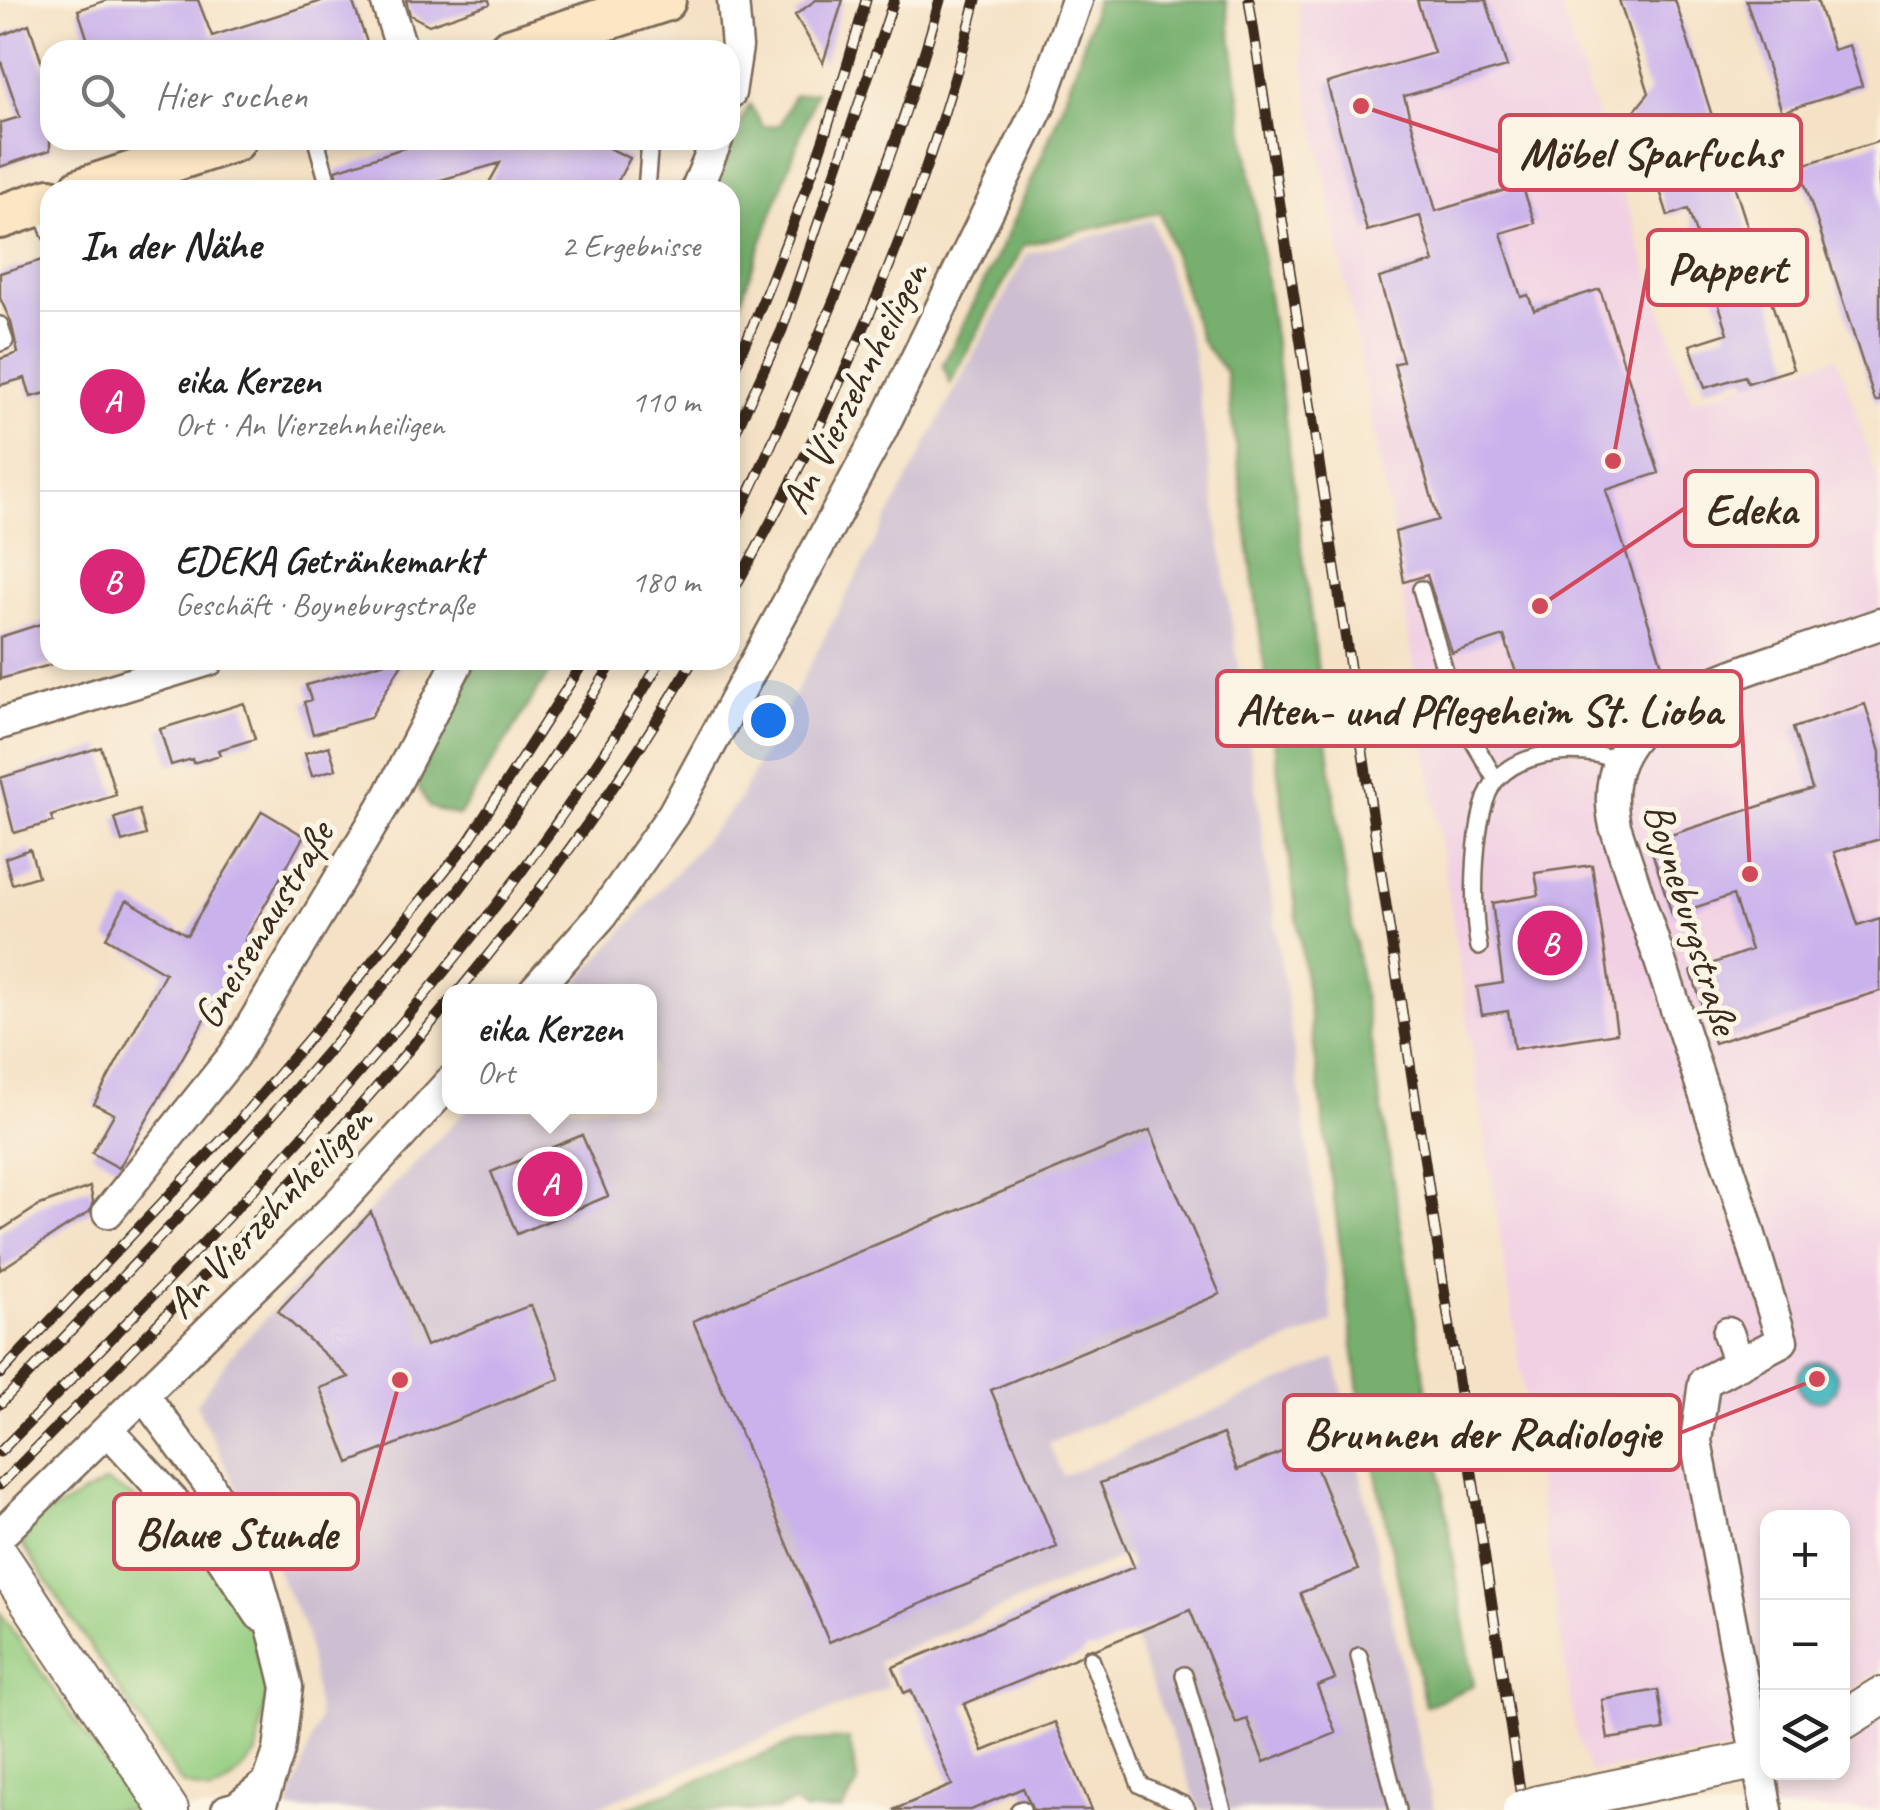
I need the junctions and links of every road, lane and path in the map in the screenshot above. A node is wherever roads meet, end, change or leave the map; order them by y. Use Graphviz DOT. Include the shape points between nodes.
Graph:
graph roads {
  1 [pos="386,0"];
  2 [pos="664,0"];
  3 [pos="733,0"];
  4 [pos="1077,0"];
  5 [pos="399,40"];
  6 [pos="541,40"];
  7 [pos="736,40"];
  8 [pos="204,150"];
  9 [pos="319,150"];
  10 [pos="649,150"];
  11 [pos="713,150"];
  12 [pos="112,180"];
  13 [pos="327,180"];
  14 [pos="647,180"];
  15 [pos="700,180"];
  16 [pos="0,325"];
  17 [pos="0,343"];
  18 [pos="1421,589"];
  19 [pos="1880,624"];
  20 [pos="176,670"];
  21 [pos="454,670"];
  22 [pos="0,724"];
  23 [pos="1620,762"];
  24 [pos="1496,780"];
  25 [pos="1479,947"];
  26 [pos="541,984"];
  27 [pos="442,1091"];
  28 [pos="108,1212"];
  29 [pos="1728,1333"];
  30 [pos="1739,1364"];
  31 [pos="144,1396"];
  32 [pos="108,1430"];
  33 [pos="0,1535"];
  34 [pos="0,1557"];
  35 [pos="275,1638"];
  36 [pos="1359,1656"];
  37 [pos="1091,1659"];
  38 [pos="1184,1675"];
  39 [pos="1880,1697"];
  40 [pos="1850,1716"];
  41 [pos="1760,1753"];
  42 [pos="1760,1758"];
  43 [pos="1763,1780"];
  44 [pos="264,1796"];
  45 [pos="1530,1807"];
  46 [pos="174,1808"];
  47 [pos="226,1810"];
  48 [pos="1187,1810"];
  49 [pos="1223,1810"];
  50 [pos="1398,1810"];
  51 [pos="1766,1810"];
  1 -- 5 [label="street"];
  2 -- 6 [label="main road"];
  3 -- 7 [label="street"];
  4 -- 26 [label="street, An Vierzehnheiligen" via="1041,102 881,432 682,796 601,916"];
  8 -- 12 [label="main road"];
  9 -- 13 [label="lane"];
  10 -- 14 [label="lane"];
  11 -- 15 [label="street"];
  16 -- 17 [label="lane"];
  18 -- 24 [label="lane" via="1458,716"];
  19 -- 23 [label="street, Boyneburgstraße" via="1688,692 1644,727"];
  20 -- 22 [label="street"];
  21 -- 28 [label="street, Gneisenaustraße" via="388,798 234,1055"];
  23 -- 24 [label="lane" via="1592,752 1558,752"];
  23 -- 30 [label="street, Boyneburgstraße" via="1611,796 1615,826 1782,1340"];
  24 -- 25 [label="lane" via="1475,857"];
  27 -- 31 [label="street, An Vierzehnheiligen"];
  29 -- 30 [label="street"];
  30 -- 41 [label="street, Boyneburgstraße" via="1704,1382 1696,1441"];
  31 -- 32 [label="street, An Vierzehnheiligen"];
  31 -- 35 [label="street" via="206,1481 256,1572"];
  32 -- 33 [label="street, An Vierzehnheiligen"];
  32 -- 35 [label="street" via="214,1546"];
  34 -- 46 [label="street"];
  35 -- 44 [label="street" via="288,1687"];
  36 -- 50 [label="lane"];
  37 -- 48 [label="lane" via="1140,1786"];
  38 -- 49 [label="lane"];
  39 -- 40 [label="street"];
  42 -- 45 [label="street"];
  43 -- 51 [label="street, Boyneburgstraße"];
  44 -- 47 [label="street"];
}
